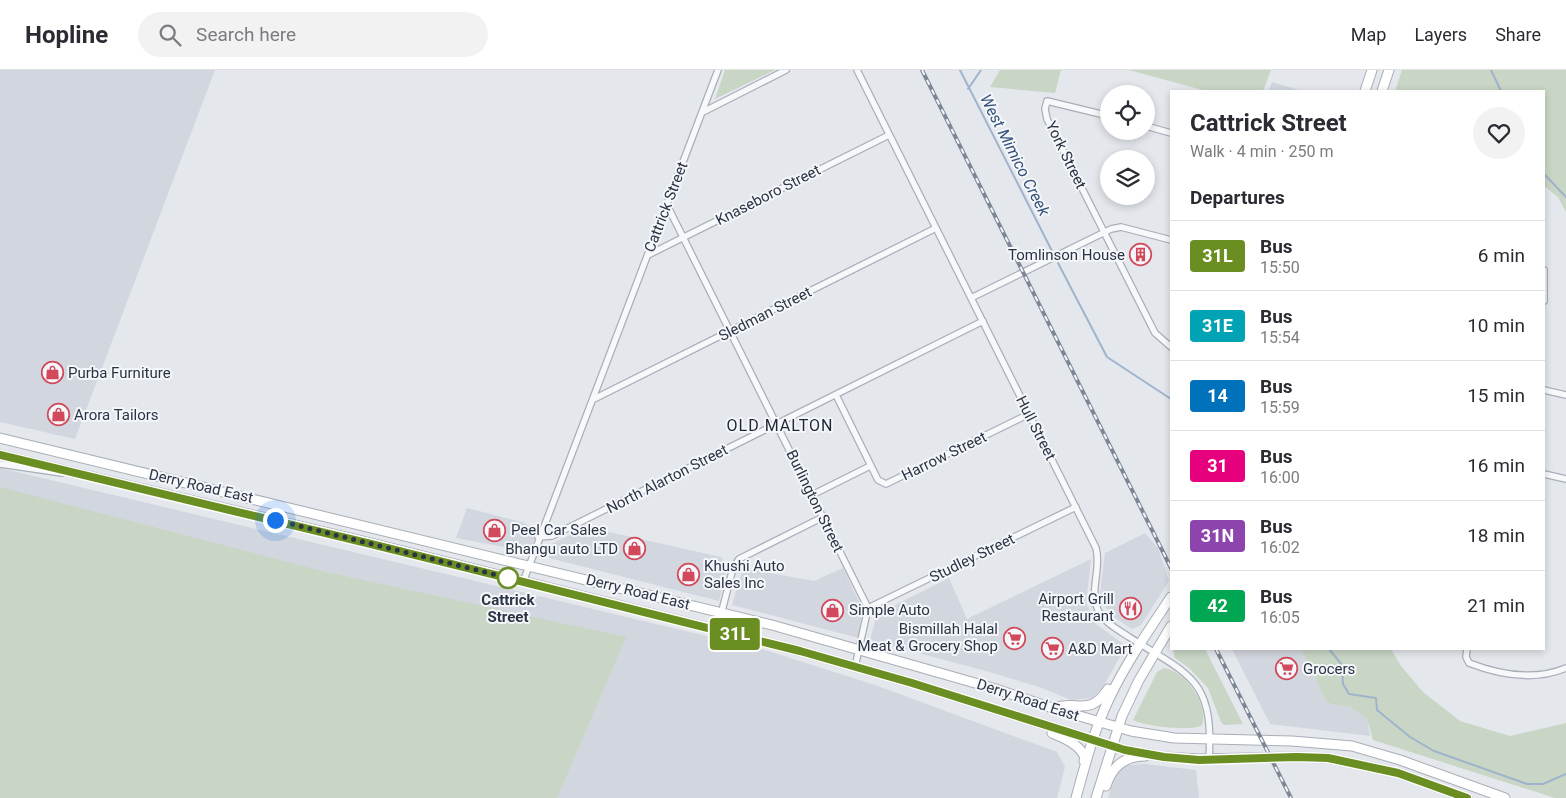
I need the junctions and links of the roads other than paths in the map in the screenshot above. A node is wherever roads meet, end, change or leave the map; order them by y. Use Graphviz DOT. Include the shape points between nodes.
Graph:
graph roads {
  1 [pos="718,70"];
  2 [pos="786,70"];
  3 [pos="857,70"];
  4 [pos="1372,70"];
  5 [pos="1389,70"];
  6 [pos="1365,90"];
  7 [pos="1382,90"];
  8 [pos="703,112"];
  9 [pos="1100,114"];
  10 [pos="1155,129"];
  11 [pos="1170,133"];
  12 [pos="889,134"];
  13 [pos="667,205"];
  14 [pos="936,228"];
  15 [pos="1104,231"];
  16 [pos="684,238"];
  17 [pos="1170,240"];
  18 [pos="648,255"];
  19 [pos="971,298"];
  20 [pos="983,321"];
  21 [pos="730,331"];
  22 [pos="1170,346"];
  23 [pos="1545,390"];
  24 [pos="836,395"];
  25 [pos="1566,395"];
  26 [pos="594,399"];
  27 [pos="1029,414"];
  28 [pos="776,424"];
  29 [pos="0,438"];
  30 [pos="0,455"];
  31 [pos="0,464"];
  32 [pos="870,466"];
  33 [pos="85,474"];
  34 [pos="1545,474"];
  35 [pos="1566,479"];
  36 [pos="812,495"];
  37 [pos="1076,506"];
  38 [pos="823,517"];
  39 [pos="538,537"];
  40 [pos="467,550"];
  41 [pos="529,565"];
  42 [pos="462,566"];
  43 [pos="523,582"];
  44 [pos="1170,598"];
  45 [pos="868,608"];
  46 [pos="721,613"];
  47 [pos="1170,628"];
  48 [pos="717,630"];
  49 [pos="1140,644"];
  50 [pos="859,650"];
  51 [pos="1467,650"];
  52 [pos="1154,653"];
  53 [pos="855,667"];
  54 [pos="1566,668"];
  55 [pos="1118,681"];
  56 [pos="1052,708"];
  57 [pos="1034,721"];
  58 [pos="1100,722"];
  59 [pos="1118,727"];
  60 [pos="1210,740"];
  61 [pos="1093,741"];
  62 [pos="1112,746"];
  63 [pos="1164,757"];
  64 [pos="1209,760"];
  65 [pos="1075,798"];
  66 [pos="1096,798"];
  67 [pos="1102,798"];
  68 [pos="1467,798"];
  69 [pos="1505,798"];
  1 -- 8 [label="street"];
  2 -- 8 [label="street"];
  3 -- 12 [label="street, Hull Street"];
  4 -- 6 [label="main road"];
  5 -- 7 [label="main road"];
  8 -- 13 [label="street, Cattrick Street"];
  9 -- 15 [label="street, York Street" via="1047,102 1045,108 1046,119"];
  10 -- 11 [label="street"];
  12 -- 14 [label="street, Hull Street"];
  12 -- 16 [label="street, Knaseboro Street"];
  13 -- 16 [label="street, Burlington Street"];
  13 -- 18 [label="street, Cattrick Street"];
  14 -- 19 [label="street, Hull Street"];
  14 -- 21 [label="street, Sledman Street"];
  15 -- 17 [label="street" via="1121,227"];
  15 -- 19 [label="street"];
  15 -- 22 [label="street, York Street" via="1155,333"];
  16 -- 18 [label="street, Knaseboro Street"];
  16 -- 21 [label="street, Burlington Street"];
  18 -- 26 [label="street, Cattrick Street"];
  19 -- 20 [label="street, Hull Street"];
  20 -- 24 [label="street, North Alarton Street"];
  20 -- 27 [label="street, Hull Street"];
  21 -- 26 [label="street, Sledman Street"];
  21 -- 28 [label="street, Burlington Street"];
  23 -- 25 [label="street"];
  24 -- 28 [label="street, North Alarton Street"];
  24 -- 32 [label="street, Harrow Street"];
  26 -- 39 [label="street, Cattrick Street"];
  27 -- 32 [label="street, Harrow Street" via="890,483 878,480"];
  27 -- 37 [label="street, Hull Street"];
  28 -- 36 [label="street, Burlington Street"];
  28 -- 39 [label="street, North Alarton Street" via="552,536"];
  29 -- 40 [label="main road, Derry Road East"];
  30 -- 33 [label="main road, Derry Road East"];
  31 -- 33 [label="street" via="42,472"];
  32 -- 36 [label="street"];
  33 -- 42 [label="main road, Derry Road East"];
  34 -- 35 [label="street"];
  36 -- 38 [label="street, Burlington Street"];
  37 -- 45 [label="street, Studley Street"];
  37 -- 49 [label="street, Hull Street" via="1097,551 1094,591 1099,611 1112,625"];
  38 -- 45 [label="street, Burlington Street"];
  38 -- 46 [label="street" via="739,559 733,568"];
  39 -- 41 [label="street, Cattrick Street"];
  40 -- 41 [label="main road, Derry Road East"];
  40 -- 42 [label="main road"];
  41 -- 43 [label="street, Cattrick Street"];
  41 -- 46 [label="main road, Derry Road East"];
  42 -- 43 [label="main road, Derry Road East"];
  43 -- 48 [label="main road, Derry Road East"];
  44 -- 49 [label="main road"];
  45 -- 50 [label="street"];
  46 -- 48 [label="street"];
  46 -- 50 [label="main road, Derry Road East"];
  47 -- 52 [label="main road"];
  48 -- 53 [label="main road, Derry Road East"];
  49 -- 52 [label="street, Hull Street"];
  49 -- 55 [label="main road"];
  50 -- 53 [label="street"];
  50 -- 56 [label="main road, Derry Road East" via="996,688"];
  51 -- 54 [label="street" via="1469,663 1517,675 1544,674"];
  52 -- 59 [label="main road"];
  52 -- 60 [label="street, Hull Street" via="1186,674 1196,685 1209,712"];
  53 -- 57 [label="main road, Derry Road East"];
  55 -- 56 [label="main road" via="1100,700 1090,705"];
  55 -- 58 [label="main road"];
  56 -- 58 [label="main road, Derry Road East"];
  57 -- 61 [label="main road, Derry Road East"];
  57 -- 65 [label="main road" via="1040,729 1064,738 1084,754"];
  58 -- 59 [label="main road, Derry Road East"];
  58 -- 61 [label="main road"];
  59 -- 60 [label="main road, Derry Road East" via="1166,737"];
  59 -- 62 [label="main road"];
  60 -- 64 [label="street, Hull Street"];
  60 -- 69 [label="main road, Derry Road East" via="1300,741 1352,746"];
  61 -- 62 [label="main road, Derry Road East"];
  61 -- 65 [label="main road"];
  62 -- 63 [label="main road, Derry Road East"];
  62 -- 66 [label="main road"];
  63 -- 64 [label="main road, Derry Road East"];
  63 -- 67 [label="main road" via="1143,756 1120,762 1109,776"];
  64 -- 68 [label="main road, Derry Road East" via="1328,758 1398,773"];
}
